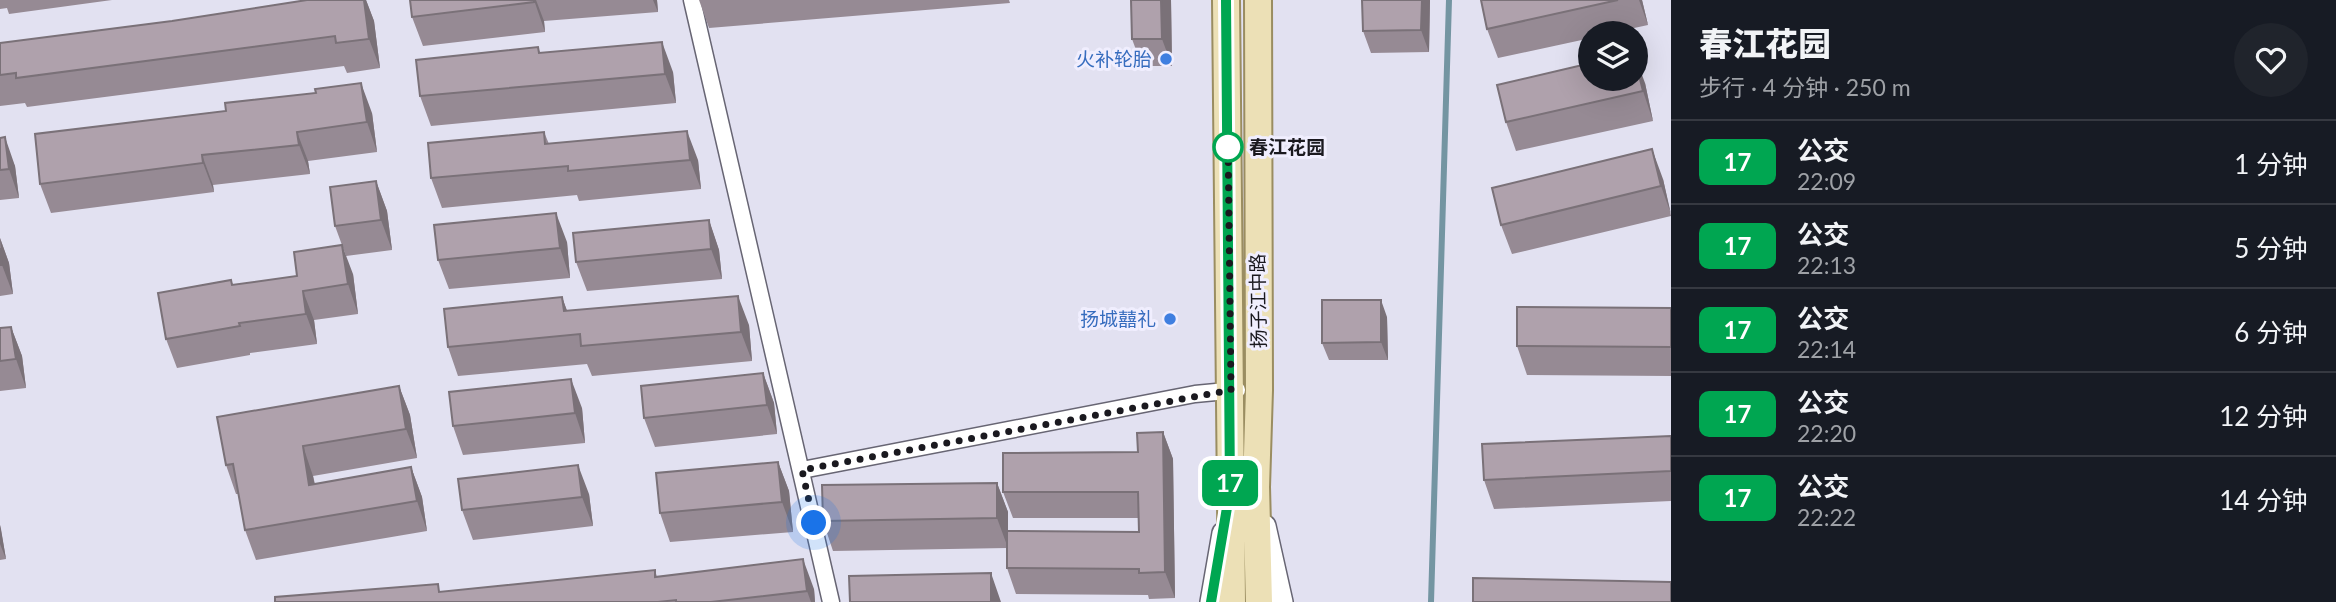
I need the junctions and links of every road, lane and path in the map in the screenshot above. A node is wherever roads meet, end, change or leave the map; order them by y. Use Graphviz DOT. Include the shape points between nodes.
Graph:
graph roads {
  1 [pos="692,0"];
  2 [pos="1226,0"];
  3 [pos="1258,0"];
  4 [pos="1231,390"];
  5 [pos="1259,390"];
  6 [pos="802,470"];
  7 [pos="1243,488"];
  8 [pos="831,602"];
  9 [pos="1211,602"];
  10 [pos="1232,602"];
  11 [pos="1259,602"];
  12 [pos="1282,602"];
  1 -- 6 [label="street"];
  2 -- 4 [label="main road, 扬子江中路"];
  3 -- 5 [label="main road, 扬子江中路"];
  4 -- 5 [label="street"];
  4 -- 6 [label="street"];
  4 -- 7 [label="main road, 扬子江中路"];
  5 -- 7 [label="main road, 扬子江中路"];
  6 -- 8 [label="street"];
  7 -- 9 [label="street"];
  7 -- 10 [label="main road, 扬子江中路"];
  7 -- 11 [label="main road, 扬子江中路"];
  7 -- 12 [label="street"];
}
